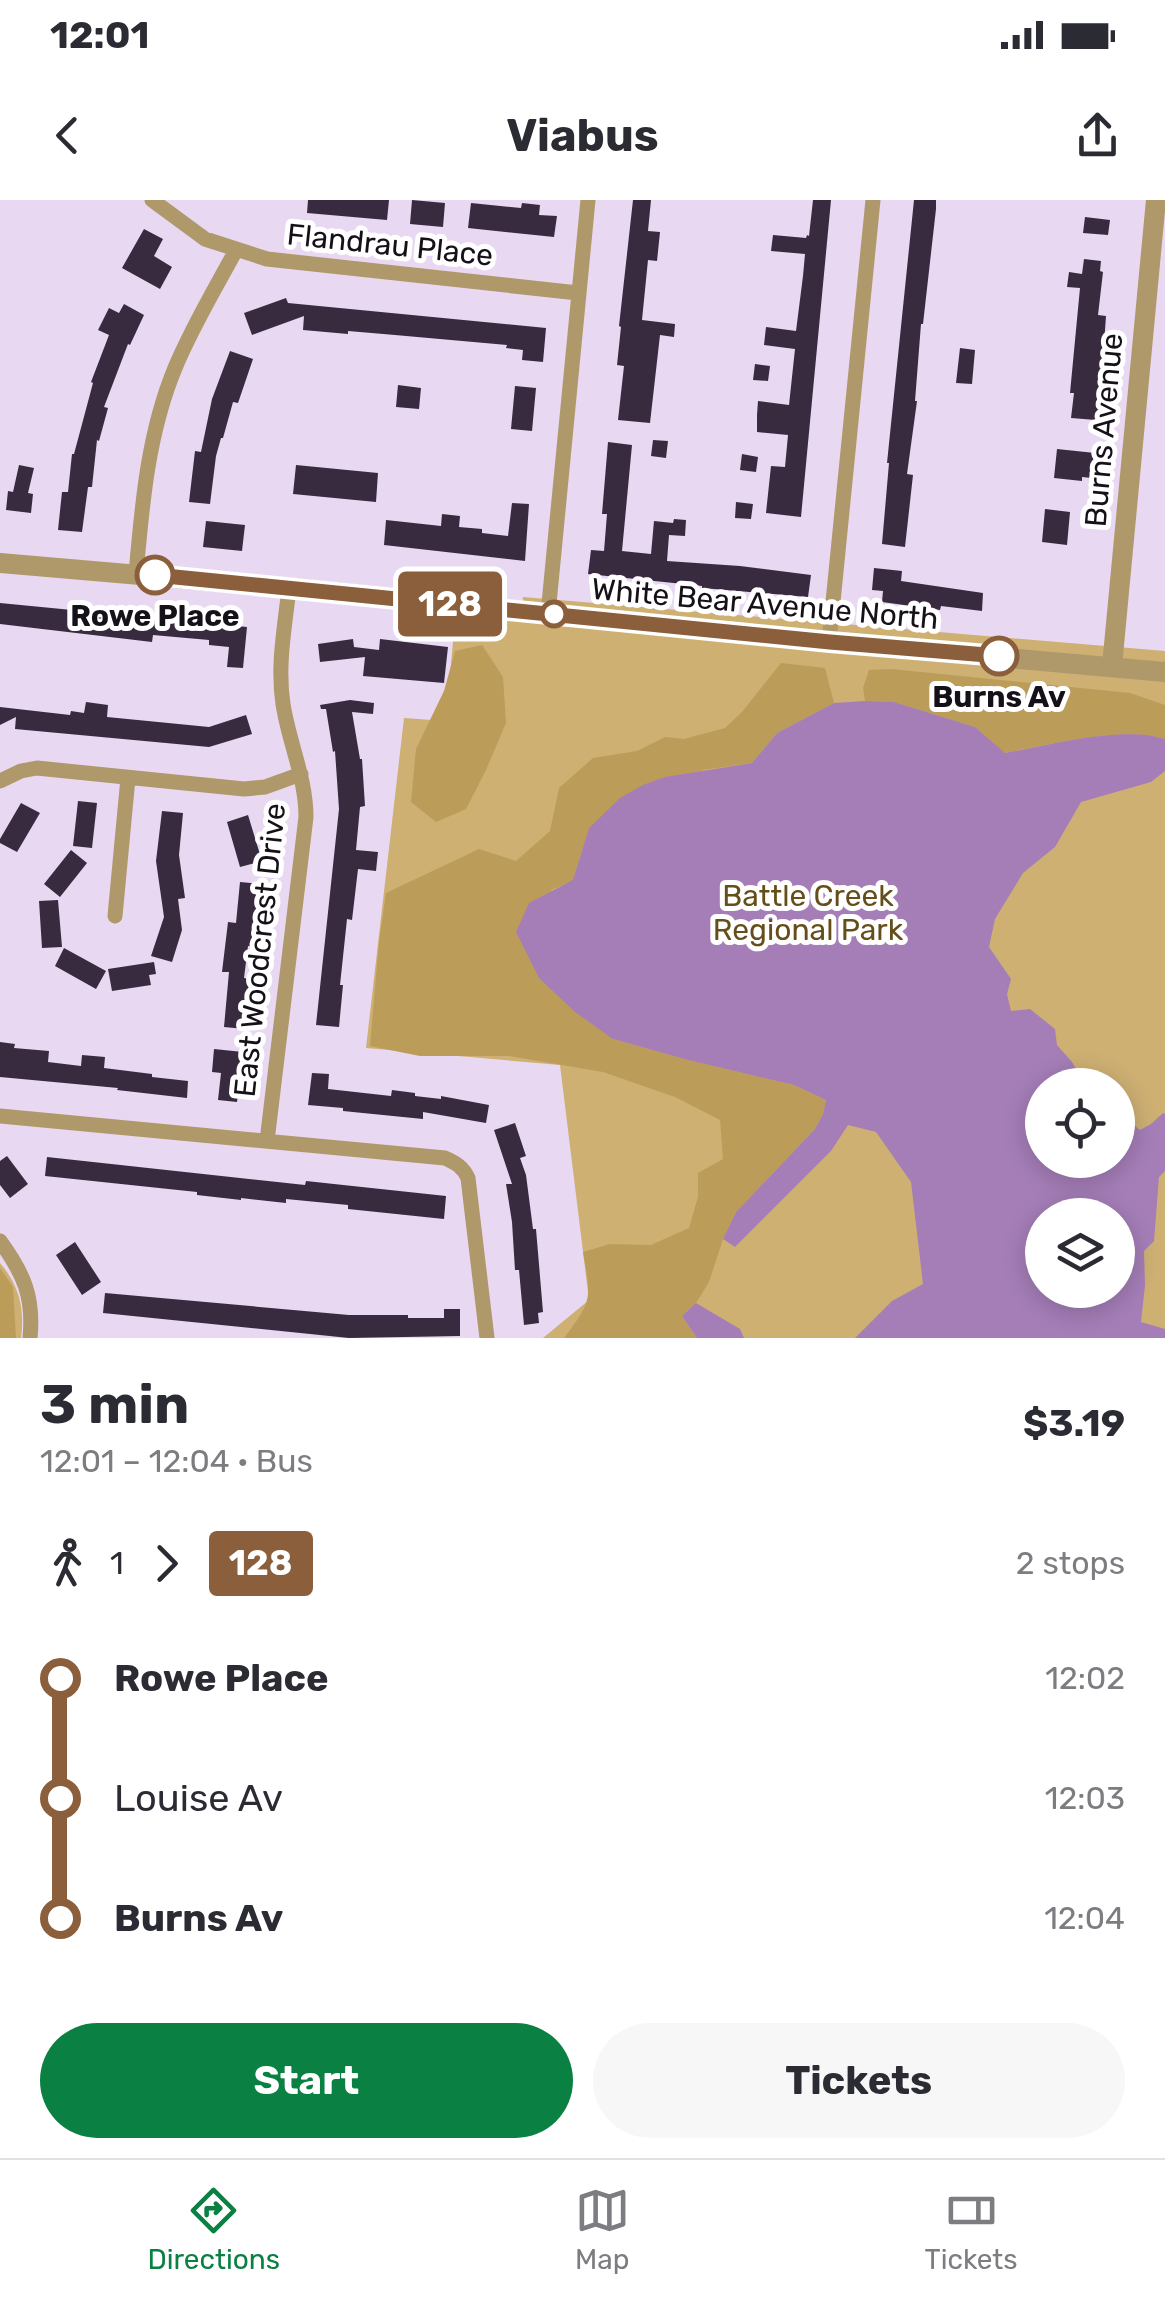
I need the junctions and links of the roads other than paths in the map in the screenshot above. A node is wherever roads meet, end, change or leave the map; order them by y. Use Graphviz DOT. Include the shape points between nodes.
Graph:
graph roads {
  1 [pos="152,200"];
  2 [pos="588,200"];
  3 [pos="873,200"];
  4 [pos="1156,200"];
  5 [pos="1159,230"];
  6 [pos="236,250"];
  7 [pos="578,293"];
  8 [pos="0,562"];
  9 [pos="136,574"];
  10 [pos="289,588"];
  11 [pos="548,614"];
  12 [pos="830,642"];
  13 [pos="1112,666"];
  14 [pos="1165,672"];
  15 [pos="301,774"];
  16 [pos="128,778"];
  17 [pos="0,781"];
  18 [pos="115,916"];
  19 [pos="0,1116"];
  20 [pos="267,1142"];
  21 [pos="0,1242"];
  22 [pos="30,1338"];
  23 [pos="487,1338"];
  1 -- 6 [label="street, Flandrau Place" via="204,239"];
  2 -- 7 [label="street"];
  3 -- 12 [label="street"];
  4 -- 5 [label="street, Burns Avenue"];
  5 -- 13 [label="street, Burns Avenue"];
  6 -- 7 [label="street, Flandrau Place" via="266,259"];
  6 -- 9 [label="street" via="192,330 160,410"];
  7 -- 11 [label="street"];
  8 -- 9 [label="street, White Bear Avenue North"];
  9 -- 10 [label="street, White Bear Avenue North"];
  10 -- 11 [label="street, White Bear Avenue North"];
  10 -- 15 [label="street, East Woodcrest Drive" via="281,688"];
  11 -- 12 [label="street, White Bear Avenue North"];
  12 -- 13 [label="street, White Bear Avenue North"];
  13 -- 14 [label="street, White Bear Avenue North"];
  15 -- 16 [label="street" via="244,789"];
  15 -- 20 [label="street, East Woodcrest Drive" via="306,818"];
  16 -- 17 [label="street" via="37,768"];
  16 -- 18 [label="street"];
  19 -- 20 [label="street"];
  20 -- 23 [label="street" via="444,1158 464,1169"];
  21 -- 22 [label="street" via="24,1278"];
}
